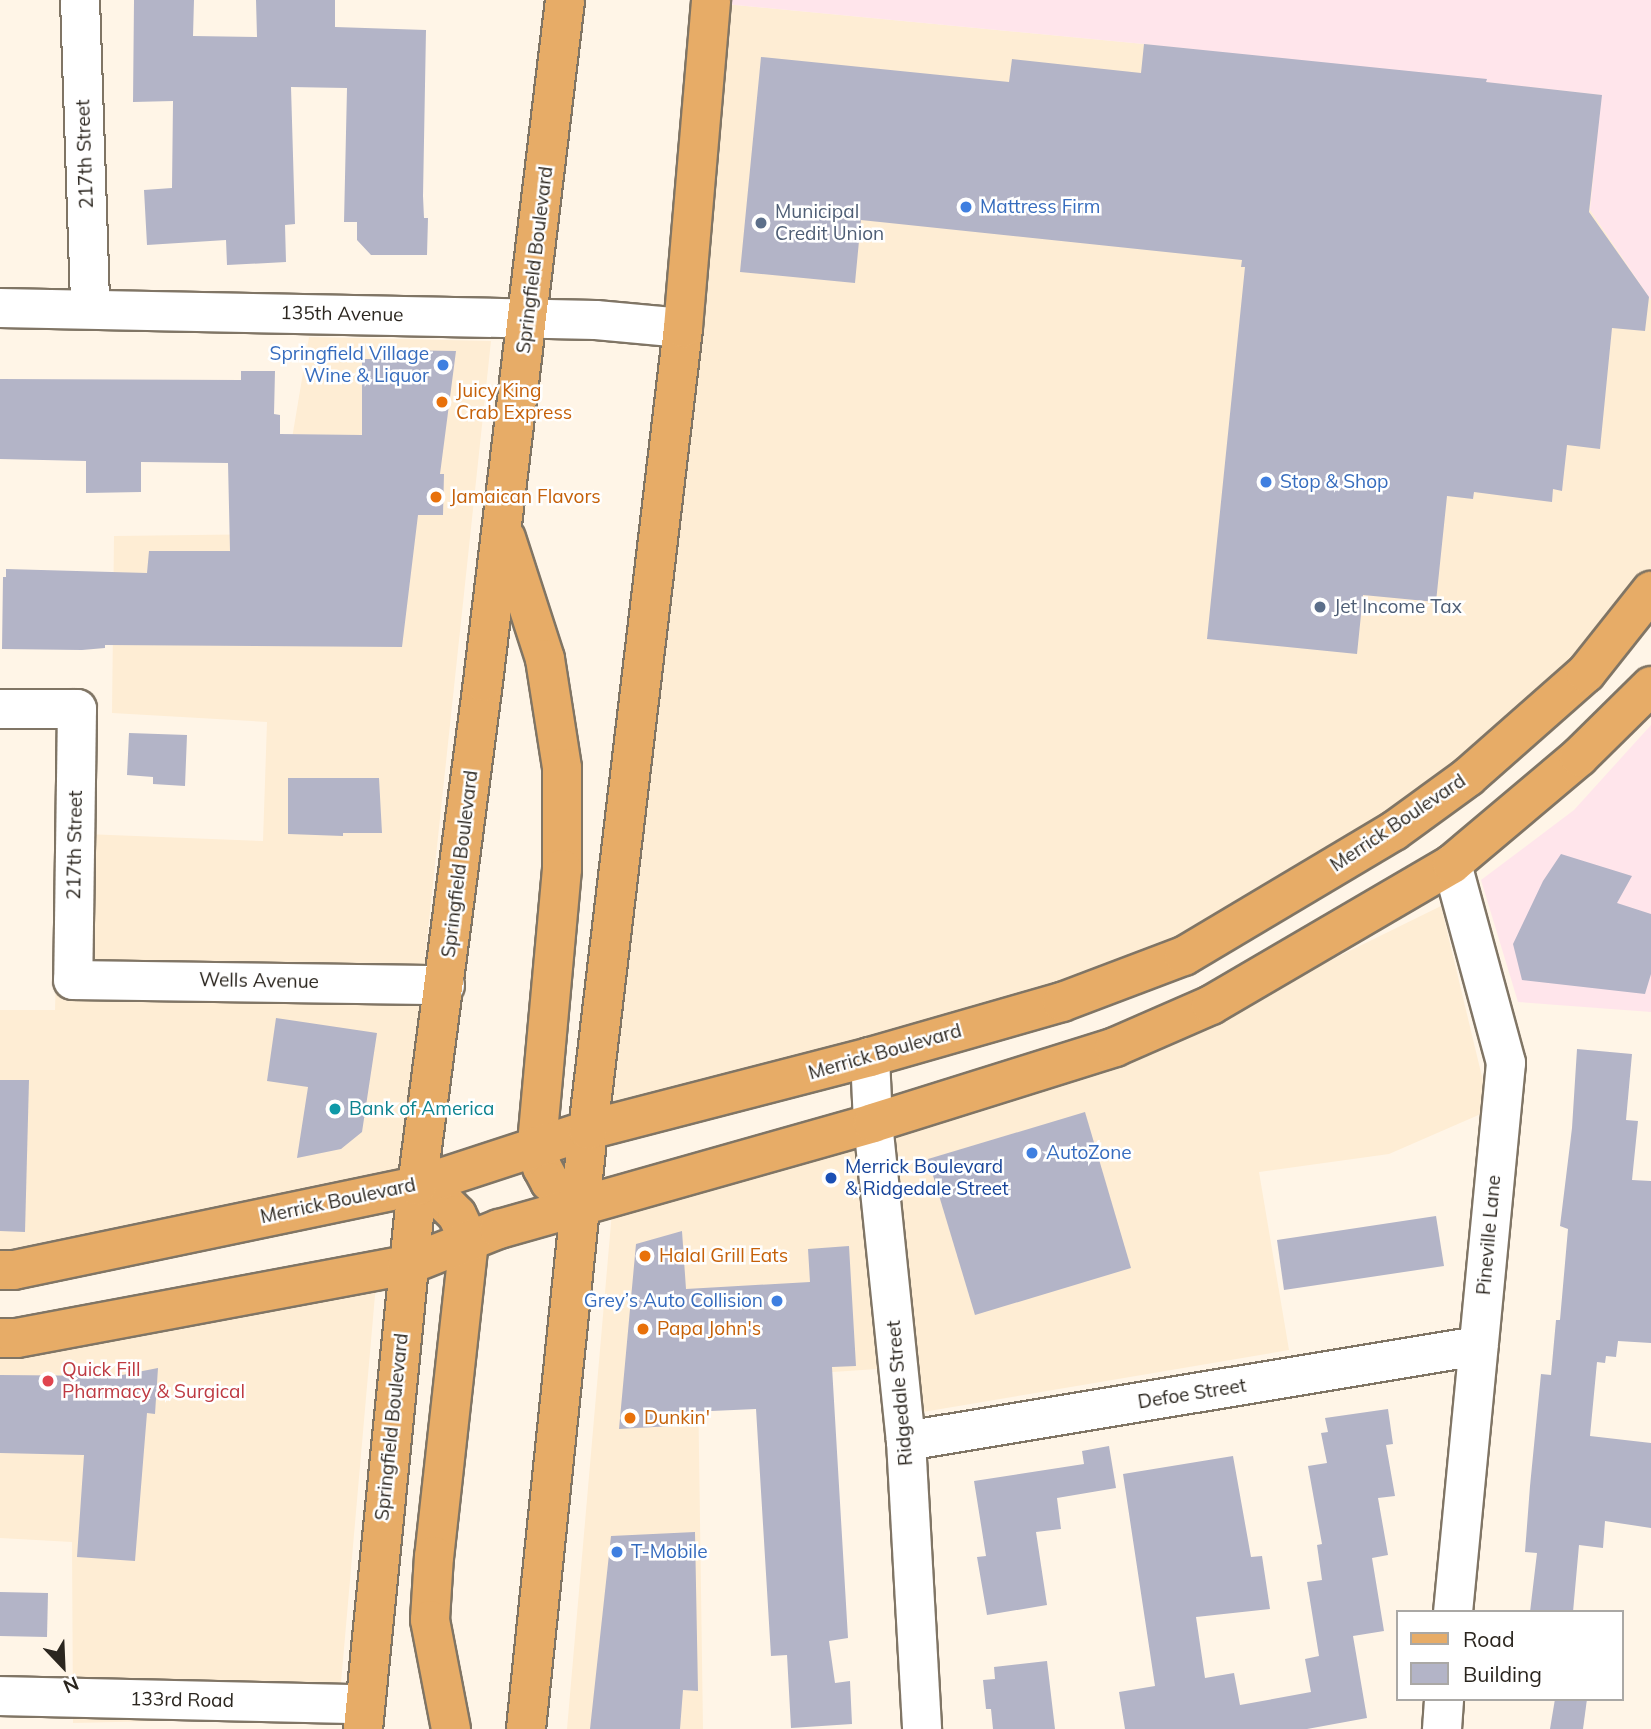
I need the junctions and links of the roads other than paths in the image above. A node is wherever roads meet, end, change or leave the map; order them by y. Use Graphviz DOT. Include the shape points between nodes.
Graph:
graph roads {
  1 [pos="80,0"];
  2 [pos="565,0"];
  3 [pos="711,0"];
  4 [pos="0,308"];
  5 [pos="90,308"];
  6 [pos="528,318"];
  7 [pos="683,328"];
  8 [pos="502,526"];
  9 [pos="1651,591"];
  10 [pos="1651,686"];
  11 [pos="0,709"];
  12 [pos="1452,864"];
  13 [pos="73,980"];
  14 [pos="445,985"];
  15 [pos="870,1057"];
  16 [pos="873,1123"];
  17 [pos="588,1130"];
  18 [pos="537,1146"];
  19 [pos="416,1186"];
  20 [pos="582,1204"];
  21 [pos="469,1241"];
  22 [pos="408,1265"];
  23 [pos="0,1270"];
  24 [pos="0,1338"];
  25 [pos="1478,1346"];
  26 [pos="906,1441"];
  27 [pos="1453,1610"];
  28 [pos="0,1696"];
  29 [pos="1444,1701"];
  30 [pos="363,1716"];
  31 [pos="451,1729"];
  32 [pos="526,1729"];
  33 [pos="922,1729"];
  34 [pos="1442,1729"];
  1 -- 5 [label="street, 217th Street"];
  2 -- 6 [label="main road, Springfield Boulevard"];
  3 -- 7 [label="main road"];
  4 -- 5 [label="street, 135th Avenue"];
  5 -- 6 [label="street, 135th Avenue"];
  6 -- 7 [label="street, 135th Avenue"];
  6 -- 8 [label="main road, Springfield Boulevard"];
  7 -- 17 [label="main road"];
  8 -- 14 [label="main road, Springfield Boulevard"];
  8 -- 18 [label="main road" via="545,659 562,768 562,869"];
  9 -- 15 [label="main road, Merrick Boulevard" via="1586,673 1468,777 1394,831 1184,956 1062,1002"];
  10 -- 12 [label="main road" via="1578,757"];
  11 -- 13 [label="street, 217th Street" via="77,709"];
  12 -- 16 [label="main road" via="1210,1005 1115,1047"];
  12 -- 25 [label="street, Pineville Lane" via="1506,1063"];
  13 -- 14 [label="street, Wells Avenue"];
  14 -- 19 [label="main road, Springfield Boulevard"];
  15 -- 16 [label="street, Ridgedale Street"];
  15 -- 17 [label="main road, Merrick Boulevard"];
  16 -- 20 [label="main road"];
  16 -- 26 [label="street, Ridgedale Street"];
  17 -- 18 [label="main road, Merrick Boulevard"];
  17 -- 20 [label="main road"];
  18 -- 19 [label="main road, Merrick Boulevard"];
  18 -- 20 [label="main road" via="550,1182"];
  19 -- 21 [label="main road" via="439,1197 457,1215"];
  19 -- 22 [label="main road, Springfield Boulevard"];
  19 -- 23 [label="main road, Merrick Boulevard"];
  20 -- 21 [label="main road"];
  20 -- 32 [label="main road"];
  21 -- 22 [label="main road"];
  21 -- 31 [label="main road" via="430,1620"];
  22 -- 24 [label="main road" via="16,1339"];
  22 -- 30 [label="main road, Springfield Boulevard"];
  25 -- 26 [label="street, Defoe Street"];
  25 -- 27 [label="street, Pineville Lane"];
  26 -- 33 [label="street, Ridgedale Street"];
  28 -- 30 [label="street, 133rd Road"];
  29 -- 34 [label="street"];
}
